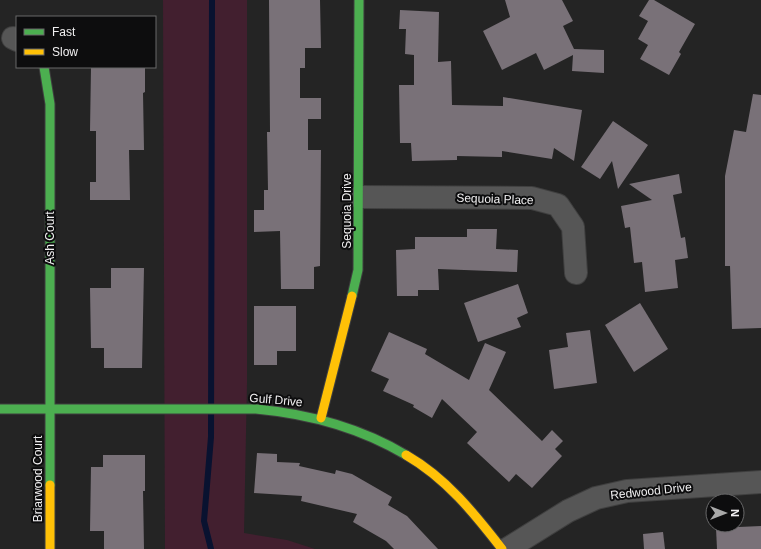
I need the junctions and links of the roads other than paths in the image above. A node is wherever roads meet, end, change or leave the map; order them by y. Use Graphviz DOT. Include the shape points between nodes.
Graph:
graph roads {
  1 [pos="359,0"];
  2 [pos="44,68"];
  3 [pos="359,197"];
  4 [pos="576,273"];
  5 [pos="0,409"];
  6 [pos="50,409"];
  7 [pos="321,418"];
  8 [pos="761,482"];
  9 [pos="50,549"];
  10 [pos="502,549"];
  11 [pos="507,549"];
  1 -- 3 [label="street, Sequoia Drive"];
  2 -- 6 [label="street, Ash Court" via="50,104"];
  3 -- 4 [label="street, Sequoia Place" via="532,198 558,205 573,227"];
  3 -- 7 [label="street, Sequoia Drive" via="358,270"];
  5 -- 6 [label="street, Gulf Drive"];
  6 -- 7 [label="street, Gulf Drive" via="277,410"];
  6 -- 9 [label="street, Briarwood Court"];
  7 -- 10 [label="street, Gulf Drive" via="371,435 425,467 459,496"];
  8 -- 11 [label="street, Redwood Drive" via="627,491 596,498 568,511"];
}
